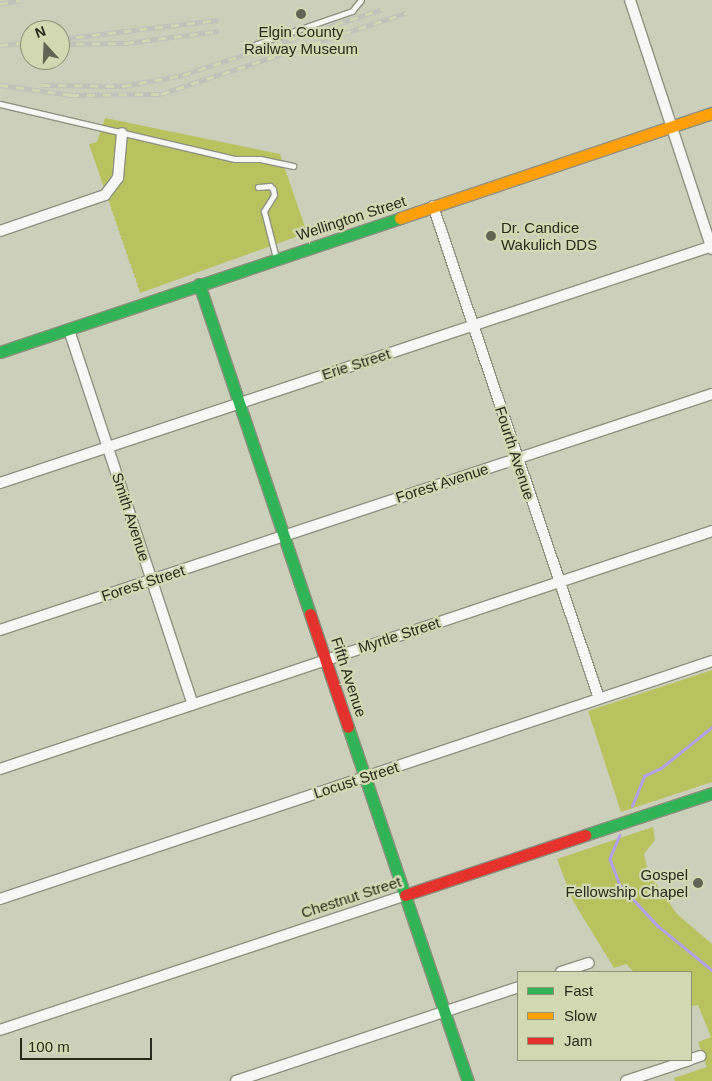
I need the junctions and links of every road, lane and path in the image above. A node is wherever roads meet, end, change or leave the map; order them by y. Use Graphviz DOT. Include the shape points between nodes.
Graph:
graph roads {
  1 [pos="38,0"];
  2 [pos="361,0"];
  3 [pos="613,0"];
  4 [pos="630,1"];
  5 [pos="616,6"];
  6 [pos="42,20"];
  7 [pos="252,46"];
  8 [pos="52,70"];
  9 [pos="56,100"];
  10 [pos="0,104"];
  11 [pos="712,113"];
  12 [pos="652,120"];
  13 [pos="671,127"];
  14 [pos="122,132"];
  15 [pos="293,166"];
  16 [pos="494,186"];
  17 [pos="258,187"];
  18 [pos="106,200"];
  19 [pos="433,206"];
  20 [pos="0,231"];
  21 [pos="712,247"];
  22 [pos="276,258"];
  23 [pos="199,284"];
  24 [pos="140,294"];
  25 [pos="473,326"];
  26 [pos="68,330"];
  27 [pos="0,352"];
  28 [pos="712,394"];
  29 [pos="240,402"];
  30 [pos="108,447"];
  31 [pos="517,458"];
  32 [pos="0,483"];
  33 [pos="712,530"];
  34 [pos="286,535"];
  35 [pos="152,580"];
  36 [pos="558,582"];
  37 [pos="0,630"];
  38 [pos="327,659"];
  39 [pos="712,661"];
  40 [pos="598,698"];
  41 [pos="193,704"];
  42 [pos="0,768"];
  43 [pos="366,777"];
  44 [pos="712,793"];
  45 [pos="405,895"];
  46 [pos="0,899"];
  47 [pos="589,963"];
  48 [pos="564,971"];
  49 [pos="517,987"];
  50 [pos="444,1012"];
  51 [pos="0,1030"];
  52 [pos="701,1056"];
  53 [pos="692,1059"];
  54 [pos="687,1061"];
  55 [pos="236,1081"];
  56 [pos="468,1081"];
  57 [pos="626,1081"];
  1 -- 6 [label="path"];
  2 -- 7 [label="lane" via="352,11"];
  3 -- 5 [label="path"];
  4 -- 5 [label="path"];
  4 -- 13 [label="street"];
  5 -- 12 [label="path"];
  5 -- 16 [label="path" via="587,16 486,67 480,118"];
  8 -- 9 [label="path"];
  10 -- 14 [label="lane"];
  11 -- 13 [label="street, Wellington Street"];
  13 -- 16 [label="street, Wellington Street"];
  13 -- 21 [label="street"];
  14 -- 15 [label="lane" via="235,159 260,159"];
  14 -- 20 [label="street" via="118,178 105,195"];
  16 -- 19 [label="street, Wellington Street"];
  17 -- 22 [label="lane" via="273,189 274,194 264,210"];
  18 -- 24 [label="path"];
  19 -- 22 [label="street, Wellington Street"];
  19 -- 25 [label="street, Fourth Avenue"];
  21 -- 25 [label="street, Erie Street"];
  22 -- 23 [label="street, Wellington Street"];
  23 -- 26 [label="street, Wellington Street"];
  23 -- 29 [label="street, Fifth Avenue"];
  25 -- 29 [label="street, Erie Street"];
  25 -- 31 [label="street, Fourth Avenue"];
  26 -- 27 [label="street, Wellington Street"];
  26 -- 30 [label="street, Smith Avenue"];
  28 -- 31 [label="street, Forest Avenue"];
  29 -- 30 [label="street, Erie Street"];
  29 -- 34 [label="street, Fifth Avenue"];
  30 -- 32 [label="street, Erie Street"];
  30 -- 35 [label="street, Smith Avenue"];
  31 -- 34 [label="street, Forest Avenue"];
  31 -- 36 [label="street, Fourth Avenue"];
  33 -- 36 [label="street, Myrtle Street"];
  34 -- 35 [label="street, Forest Street"];
  34 -- 38 [label="street, Fifth Avenue"];
  35 -- 37 [label="street, Forest Street"];
  35 -- 41 [label="street, Smith Avenue"];
  36 -- 38 [label="street, Myrtle Street"];
  36 -- 40 [label="street, Fourth Avenue"];
  38 -- 41 [label="street, Myrtle Street"];
  38 -- 43 [label="street, Fifth Avenue"];
  39 -- 40 [label="street, Locust Street"];
  40 -- 43 [label="street, Locust Street"];
  41 -- 42 [label="street, Myrtle Street"];
  43 -- 45 [label="street, Fifth Avenue"];
  43 -- 46 [label="street, Locust Street"];
  44 -- 45 [label="street, Chestnut Street"];
  45 -- 50 [label="street, Fifth Avenue"];
  45 -- 51 [label="street, Chestnut Street"];
  47 -- 48 [label="street"];
  49 -- 50 [label="street"];
  50 -- 55 [label="street"];
  50 -- 56 [label="street, Fifth Avenue"];
  52 -- 53 [label="street"];
  54 -- 57 [label="street"];
}
